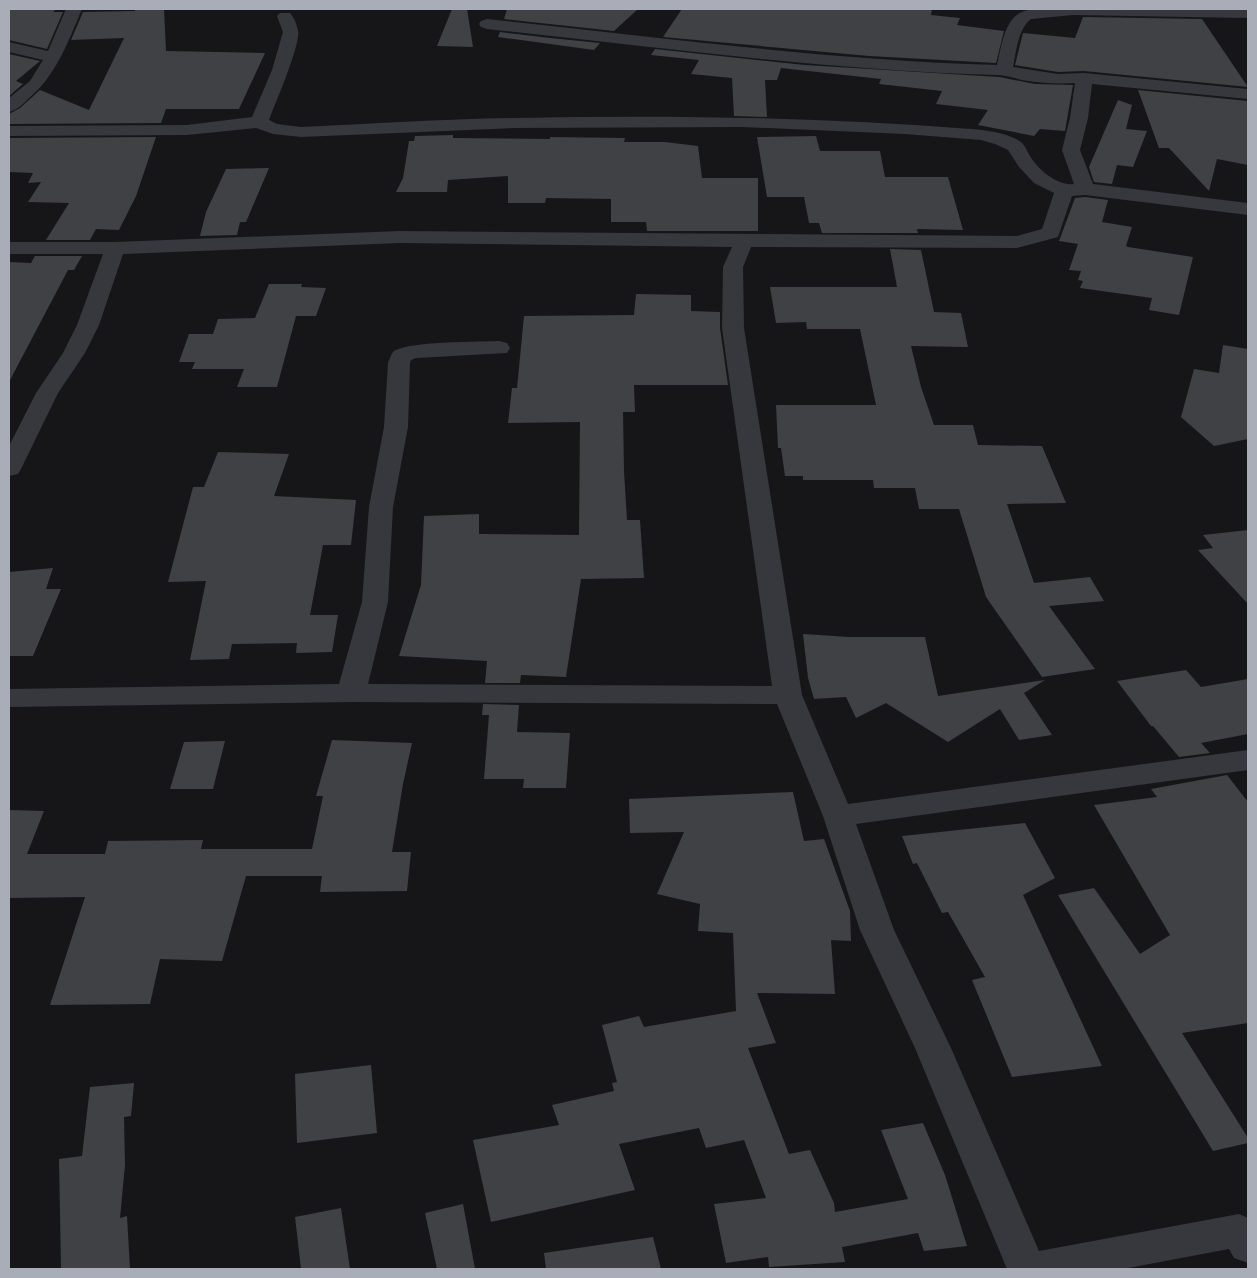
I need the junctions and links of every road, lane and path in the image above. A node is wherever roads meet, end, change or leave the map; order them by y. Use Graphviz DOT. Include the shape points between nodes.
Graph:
graph roads {
  1 [pos="74,9"];
  2 [pos="1040,10"];
  3 [pos="1248,13"];
  4 [pos="285,16"];
  5 [pos="487,24"];
  6 [pos="9,47"];
  7 [pos="53,57"];
  8 [pos="1004,70"];
  9 [pos="1084,78"];
  10 [pos="1248,94"];
  11 [pos="9,107"];
  12 [pos="259,122"];
  13 [pos="9,131"];
  14 [pos="1085,189"];
  15 [pos="1064,191"];
  16 [pos="1248,208"];
  17 [pos="744,241"];
  18 [pos="9,248"];
  19 [pos="115,248"];
  20 [pos="500,348"];
  21 [pos="9,469"];
  22 [pos="351,693"];
  23 [pos="788,695"];
  24 [pos="9,698"];
  25 [pos="1248,760"];
  26 [pos="838,816"];
  27 [pos="1245,1235"];
  28 [pos="1027,1269"];
  29 [pos="1033,1269"];
  1 -- 7 [label="street"];
  2 -- 3 [label="street"];
  2 -- 8 [label="street" via="1020,20"];
  4 -- 12 [label="street" via="291,32"];
  5 -- 8 [label="street" via="834,61"];
  6 -- 7 [label="street"];
  7 -- 11 [label="street" via="36,84"];
  8 -- 9 [label="street" via="1049,78"];
  9 -- 10 [label="street"];
  9 -- 14 [label="street" via="1071,150"];
  12 -- 13 [label="street" via="187,130"];
  12 -- 15 [label="street" via="273,129 301,132 515,123 743,122 982,135 1015,146 1025,163 1041,179"];
  14 -- 15 [label="street"];
  14 -- 16 [label="street"];
  15 -- 17 [label="street" via="1051,233 1017,242"];
  17 -- 19 [label="street" via="400,237"];
  17 -- 23 [label="street" via="733,267 734,328"];
  18 -- 19 [label="street"];
  19 -- 21 [label="street" via="88,325 47,394"];
  20 -- 22 [label="street" via="414,352 402,356 396,427 381,507 375,602"];
  22 -- 23 [label="street"];
  22 -- 24 [label="street"];
  23 -- 26 [label="street"];
  25 -- 26 [label="street"];
  26 -- 28 [label="street" via="877,930 933,1048"];
  27 -- 29 [label="street"];
}
